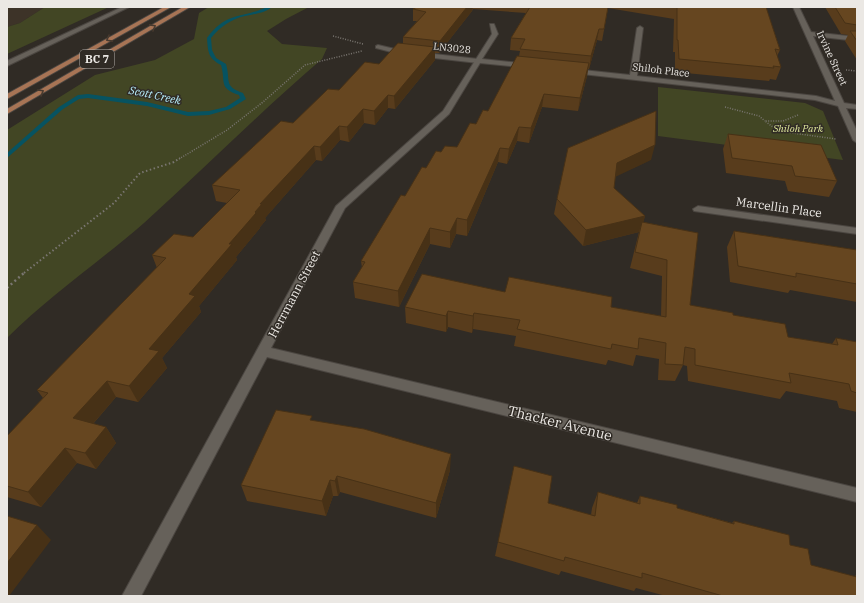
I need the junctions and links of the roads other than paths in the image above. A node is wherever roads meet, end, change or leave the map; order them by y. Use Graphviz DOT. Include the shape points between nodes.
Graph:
graph roads {
  1 [pos="126,7"];
  2 [pos="168,7"];
  3 [pos="187,7"];
  4 [pos="796,7"];
  5 [pos="492,25"];
  6 [pos="640,28"];
  7 [pos="809,34"];
  8 [pos="857,39"];
  9 [pos="378,47"];
  10 [pos="478,61"];
  11 [pos="7,64"];
  12 [pos="538,67"];
  13 [pos="568,70"];
  14 [pos="633,77"];
  15 [pos="7,97"];
  16 [pos="841,105"];
  17 [pos="857,107"];
  18 [pos="7,112"];
  19 [pos="857,140"];
  20 [pos="698,209"];
  21 [pos="857,231"];
  22 [pos="263,351"];
  23 [pos="857,495"];
  24 [pos="131,596"];
  1 -- 11 [label="street"];
  2 -- 15 [label="main road, BC 7, one-way"];
  18 -- 3 [label="main road, BC 7, one-way"];
  4 -- 7 [label="street, Irvine Street"];
  5 -- 10 [label="street, Herrmann Street" via="495,34"];
  6 -- 14 [label="street"];
  7 -- 8 [label="street"];
  7 -- 16 [label="street, Irvine Street"];
  9 -- 10 [label="lane, LN3028" via="399,52"];
  10 -- 12 [label="street"];
  10 -- 22 [label="street, Herrmann Street" via="446,112 341,206"];
  13 -- 14 [label="street, Shiloh Place"];
  14 -- 16 [label="street, Shiloh Place" via="816,98"];
  16 -- 17 [label="street, Shiloh Place"];
  16 -- 19 [label="street, Irvine Street"];
  20 -- 21 [label="street, Marcellin Place"];
  22 -- 23 [label="street, Thacker Avenue"];
  22 -- 24 [label="street, Herrmann Street"];
}
